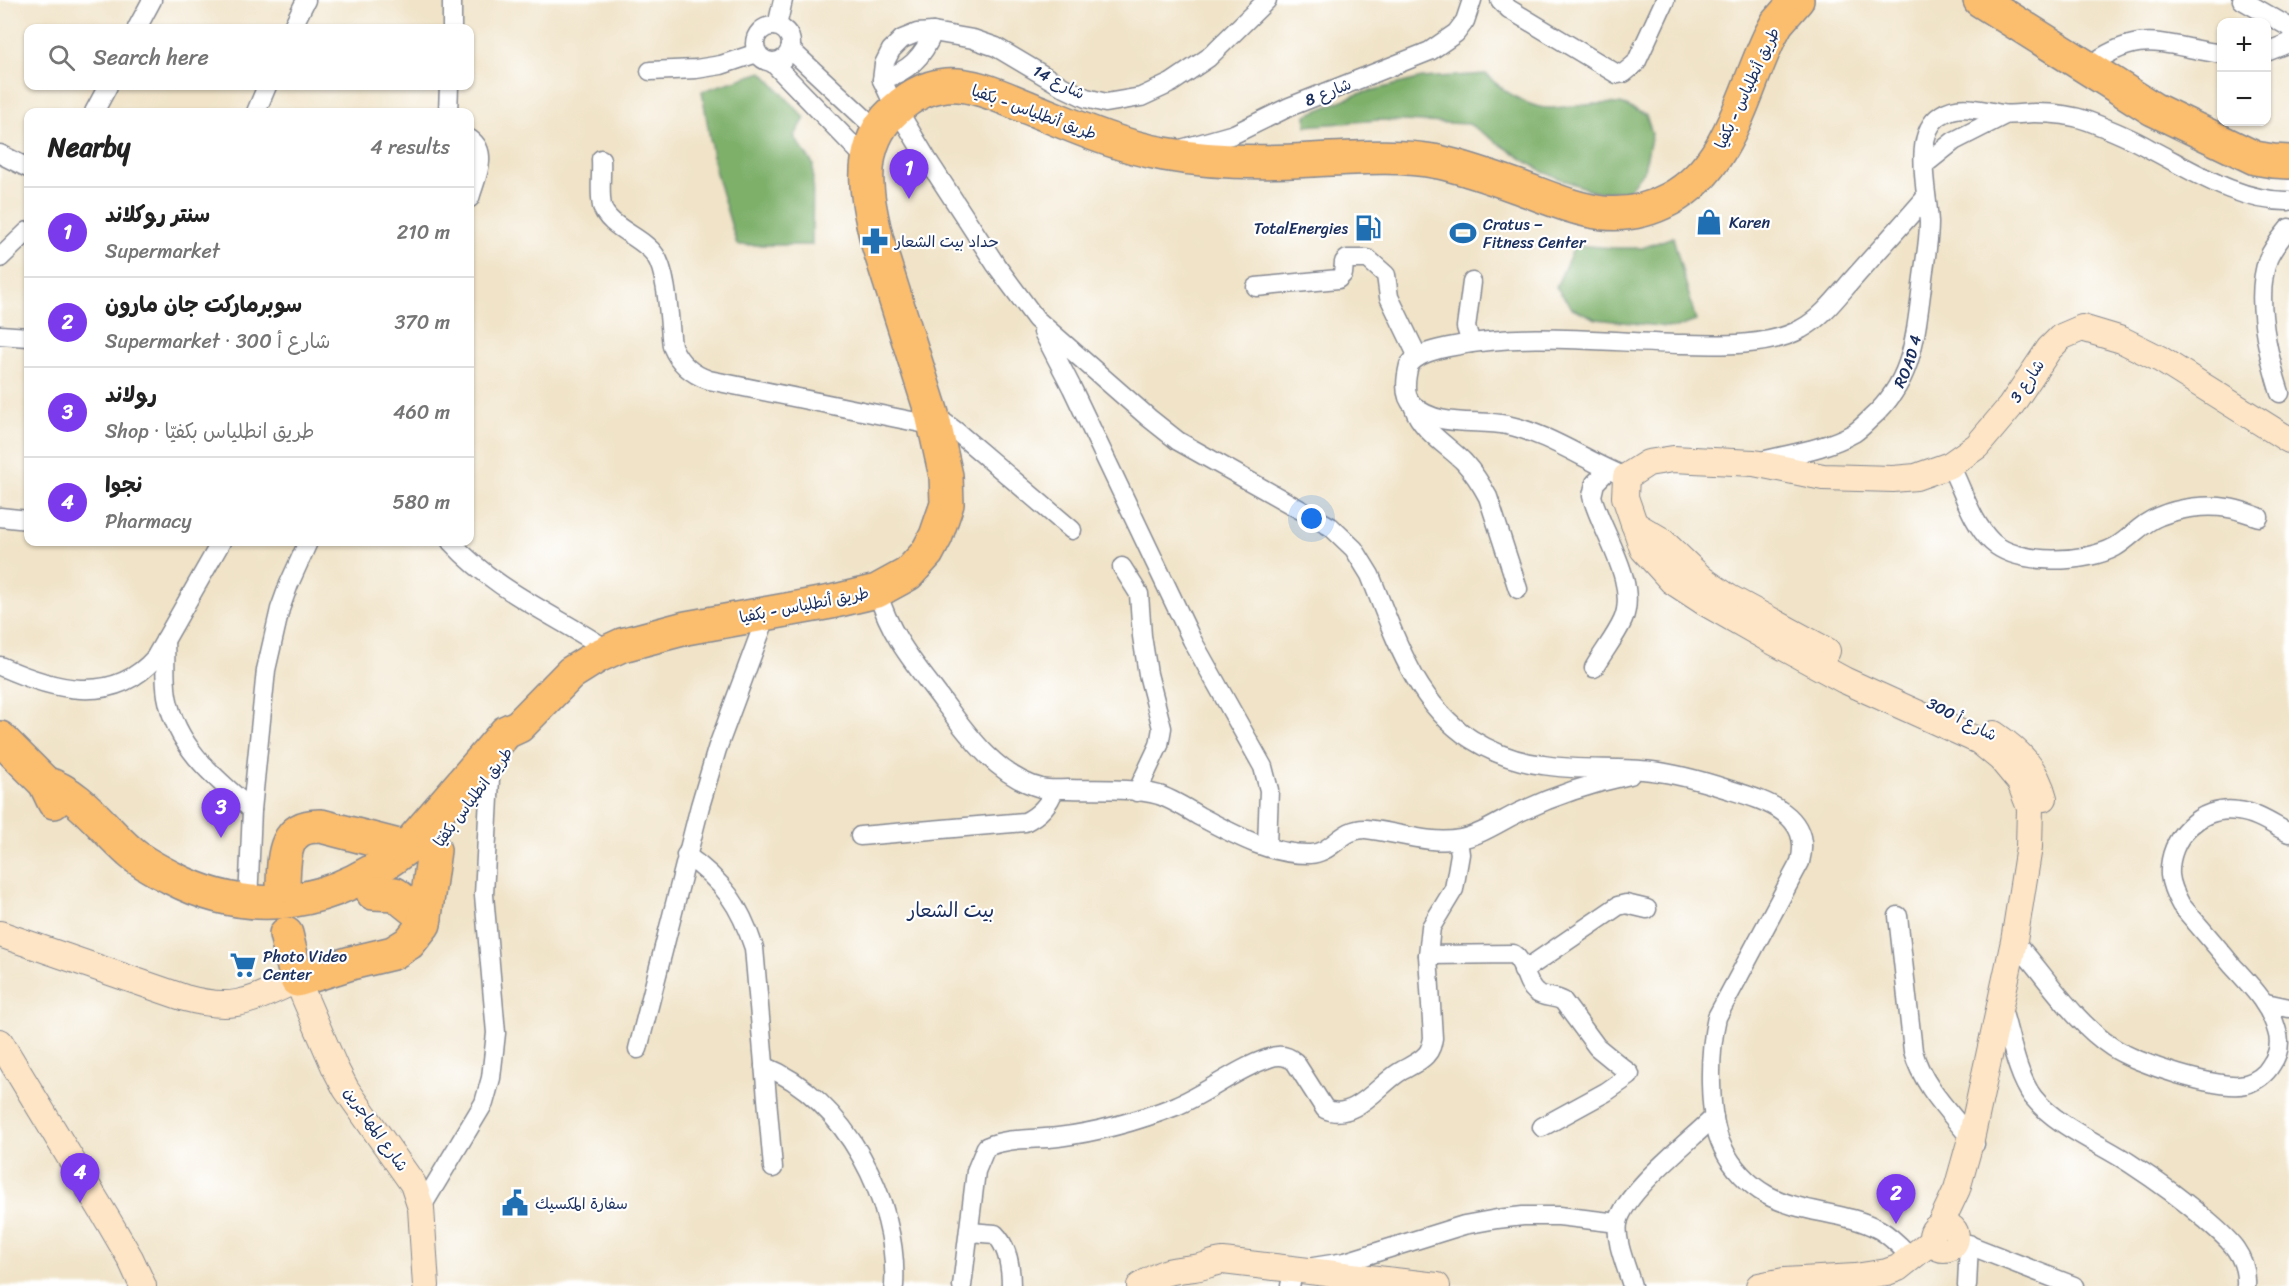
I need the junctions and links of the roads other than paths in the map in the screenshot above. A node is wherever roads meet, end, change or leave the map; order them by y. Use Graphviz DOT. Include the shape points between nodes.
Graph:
graph roads {
  1 [pos="152,0"];
  2 [pos="306,0"];
  3 [pos="452,0"];
  4 [pos="783,0"];
  5 [pos="1267,0"];
  6 [pos="1472,0"];
  7 [pos="1500,0"];
  8 [pos="1665,0"];
  9 [pos="1797,0"];
  10 [pos="1980,0"];
  11 [pos="2242,0"];
  12 [pos="139,24"];
  13 [pos="294,24"];
  14 [pos="452,24"];
  15 [pos="777,26"];
  16 [pos="2289,27"];
  17 [pos="933,32"];
  18 [pos="2289,43"];
  19 [pos="790,49"];
  20 [pos="2271,50"];
  21 [pos="2217,53"];
  22 [pos="765,57"];
  23 [pos="2086,68"];
  24 [pos="650,71"];
  25 [pos="106,90"];
  26 [pos="265,90"];
  27 [pos="449,90"];
  28 [pos="893,106"];
  29 [pos="96,108"];
  30 [pos="258,108"];
  31 [pos="448,108"];
  32 [pos="2005,115"];
  33 [pos="474,143"];
  34 [pos="0,154"];
  35 [pos="1162,154"];
  36 [pos="602,159"];
  37 [pos="2289,162"];
  38 [pos="1924,165"];
  39 [pos="24,166"];
  40 [pos="474,182"];
  41 [pos="1926,197"];
  42 [pos="2289,201"];
  43 [pos="2289,228"];
  44 [pos="24,235"];
  45 [pos="0,258"];
  46 [pos="1472,282"];
  47 [pos="1256,286"];
  48 [pos="1036,319"];
  49 [pos="0,335"];
  50 [pos="24,337"];
  51 [pos="1471,343"];
  52 [pos="1418,357"];
  53 [pos="1090,367"];
  54 [pos="1072,388"];
  55 [pos="2280,393"];
  56 [pos="1413,406"];
  57 [pos="934,420"];
  58 [pos="2289,440"];
  59 [pos="1754,463"];
  60 [pos="1950,465"];
  61 [pos="1617,473"];
  62 [pos="0,517"];
  63 [pos="2259,517"];
  64 [pos="24,520"];
  65 [pos="1072,530"];
  66 [pos="219,546"];
  67 [pos="306,546"];
  68 [pos="455,546"];
  69 [pos="1122,567"];
  70 [pos="1518,589"];
  71 [pos="877,591"];
  72 [pos="768,612"];
  73 [pos="165,640"];
  74 [pos="609,651"];
  75 [pos="0,666"];
  76 [pos="1594,668"];
  77 [pos="519,726"];
  78 [pos="0,738"];
  79 [pos="1651,771"];
  80 [pos="490,778"];
  81 [pos="45,783"];
  82 [pos="1054,790"];
  83 [pos="1137,792"];
  84 [pos="252,810"];
  85 [pos="334,831"];
  86 [pos="2289,833"];
  87 [pos="860,836"];
  88 [pos="1458,840"];
  89 [pos="1267,846"];
  90 [pos="420,849"];
  91 [pos="686,855"];
  92 [pos="283,885"];
  93 [pos="332,891"];
  94 [pos="373,893"];
  95 [pos="248,902"];
  96 [pos="1647,909"];
  97 [pos="1898,916"];
  98 [pos="425,918"];
  99 [pos="0,934"];
  100 [pos="286,934"];
  101 [pos="2018,946"];
  102 [pos="1428,955"];
  103 [pos="1523,971"];
  104 [pos="297,980"];
  105 [pos="2266,1004"];
  106 [pos="2289,1008"];
  107 [pos="2004,1017"];
  108 [pos="0,1042"];
  109 [pos="638,1049"];
  110 [pos="764,1066"];
  111 [pos="1714,1117"];
  112 [pos="1542,1127"];
  113 [pos="1976,1145"];
  114 [pos="773,1168"];
  115 [pos="421,1208"];
  116 [pos="1618,1222"];
  117 [pos="970,1232"];
  118 [pos="1948,1238"];
  119 [pos="1911,1257"];
  120 [pos="1295,1282"];
  121 [pos="1856,1282"];
  122 [pos="2251,1282"];
  123 [pos="143,1286"];
  124 [pos="426,1286"];
  125 [pos="894,1286"];
  126 [pos="962,1286"];
  127 [pos="1011,1286"];
  128 [pos="1140,1286"];
  129 [pos="1437,1286"];
  130 [pos="1632,1286"];
  131 [pos="1759,1286"];
  132 [pos="1892,1286"];
  133 [pos="1967,1286"];
  134 [pos="2074,1286"];
  1 -- 12 [label="street"];
  2 -- 13 [label="street"];
  3 -- 14 [label="street"];
  4 -- 15 [label="street"];
  5 -- 17 [label="street, شارع 14" via="1208,58 1172,83 1141,97 1106,103 1065,88 996,47"];
  6 -- 35 [label="street, شارع 8" via="1456,33 1430,51 1289,107 1234,135"];
  7 -- 8 [label="street" via="1617,74 1636,63"];
  9 -- 35 [label="highway, طريق أنطلياس - بكفيا" via="1770,36 1728,134 1711,163 1669,200 1631,212 1586,211 1463,169 1420,160 1354,157 1245,163"];
  10 -- 23 [label="highway"];
  11 -- 16 [label="street"];
  15 -- 19 [label="street" via="787,32"];
  15 -- 22 [label="street" via="760,30 755,41"];
  17 -- 28 [label="street"];
  17 -- 28 [label="street, شارع 14" via="902,39 891,50 884,64"];
  18 -- 20 [label="street"];
  19 -- 22 [label="street" via="785,57"];
  19 -- 28 [label="street"];
  21 -- 23 [label="street" via="2147,41 2128,43"];
  22 -- 24 [label="street" via="696,69"];
  22 -- 28 [label="street"];
  23 -- 37 [label="highway" via="2153,109 2255,158"];
  25 -- 29 [label="street"];
  26 -- 30 [label="street"];
  27 -- 31 [label="street"];
  28 -- 35 [label="highway, طريق أنطلياس - بكفيا" via="945,85 977,89 1099,136"];
  28 -- 48 [label="street" via="989,255"];
  28 -- 57 [label="highway, طريق أنطلياس - بكفيا" via="866,184 870,216"];
  32 -- 38 [label="street" via="1954,141"];
  32 -- 38 [label="street, ROAD 4" via="1971,108 1941,114 1930,124"];
  32 -- 42 [label="street" via="2035,113 2085,120 2249,197"];
  33 -- 40 [label="street" via="481,155"];
  34 -- 39 [label="street"];
  36 -- 57 [label="street" via="602,206 609,218 648,247 660,264 672,346 687,369 709,380"];
  38 -- 41 [label="street, ROAD 4"];
  41 -- 51 [label="street" via="1814,322 1786,336 1713,345 1527,339"];
  41 -- 59 [label="street, ROAD 4" via="1929,224 1915,335 1896,391 1855,432"];
  43 -- 55 [label="street" via="2268,260 2263,287 2268,349"];
  44 -- 45 [label="street"];
  46 -- 51 [label="street" via="1466,327"];
  47 -- 52 [label="street" via="1338,279 1347,259 1368,259 1386,275 1389,297"];
  48 -- 53 [label="street"];
  48 -- 54 [label="street"];
  49 -- 50 [label="street"];
  51 -- 52 [label="street"];
  52 -- 56 [label="street" via="1407,372 1407,396"];
  53 -- 54 [label="street" via="1077,375"];
  53 -- 79 [label="street" via="1178,441 1318,518 1343,537 1370,575 1413,676 1438,711 1469,738 1525,762"];
  54 -- 89 [label="street" via="1192,640 1263,767 1269,790"];
  56 -- 61 [label="street" via="1449,420 1516,427"];
  56 -- 70 [label="street" via="1419,419 1481,484"];
  57 -- 65 [label="street" via="957,432"];
  57 -- 71 [label="highway, طريق أنطلياس - بكفيا" via="947,486 942,520 919,563 908,574"];
  58 -- 60 [label="street, شارع 3" via="2160,359 2122,340 2082,328 2061,337 2049,349 1988,433 1963,458"];
  59 -- 60 [label="street, شارع 3" via="1823,477 1893,478 1916,477"];
  59 -- 61 [label="street" via="1657,460"];
  60 -- 63 [label="street" via="1977,523 1993,543 2034,558 2100,554 2160,516 2197,507 2228,508"];
  61 -- 76 [label="street" via="1595,483 1592,496 1623,576 1627,603 1623,621"];
  61 -- 101 [label="street, شارع أ 300" via="1634,524 1661,540 1702,579 1767,627 1861,669 1947,718 1984,726 2027,760 2042,789 2045,825 2035,892"];
  62 -- 64 [label="street"];
  66 -- 73 [label="street"];
  67 -- 84 [label="street" via="289,584 272,639"];
  68 -- 74 [label="street" via="506,590"];
  69 -- 83 [label="street" via="1138,594 1145,657 1162,728"];
  71 -- 72 [label="highway, طريق أنطلياس - بكفيا"];
  71 -- 82 [label="street" via="888,623 905,653 969,737 1006,770 1031,784"];
  72 -- 74 [label="highway, طريق أنطلياس - بكفيا" via="666,632"];
  72 -- 91 [label="street" via="717,749"];
  73 -- 75 [label="street" via="146,668 105,687 55,687"];
  73 -- 84 [label="street" via="167,696 176,727 203,766"];
  74 -- 77 [label="highway, طريق أنطلياس - بكفيا" via="571,673"];
  77 -- 80 [label="highway, طريق انطلياس بكفيّا" via="517,738"];
  77 -- 90 [label="highway, طريق انطلياس بكفيّا" via="495,744"];
  78 -- 81 [label="highway"];
  79 -- 88 [label="street" via="1561,795"];
  79 -- 111 [label="street" via="1693,778 1767,802 1782,810 1796,825 1804,849 1717,1017 1712,1074"];
  80 -- 90 [label="highway, طريق انطلياس بكفيّا"];
  80 -- 115 [label="street" via="484,895 496,1033 490,1078 484,1103"];
  81 -- 94 [label="highway, طريق انطلياس بكفيّا" via="56,804 89,837 140,879 183,902 227,915 274,917 334,908"];
  81 -- 95 [label="highway, طريق انطلياس بكفيّا" via="67,792 147,865 215,897"];
  82 -- 83 [label="street"];
  82 -- 87 [label="street" via="1043,810 1025,822"];
  83 -- 89 [label="street" via="1166,798 1230,832"];
  84 -- 95 [label="street"];
  85 -- 90 [label="highway"];
  85 -- 92 [label="highway" via="314,826 294,836 285,850"];
  85 -- 93 [label="highway" via="345,840 349,856 348,866"];
  86 -- 105 [label="street" via="2252,813 2221,810 2193,823 2182,834 2170,862 2172,885 2181,905"];
  88 -- 89 [label="street" via="1364,829 1346,833 1317,853"];
  88 -- 102 [label="street" via="1460,854 1454,889 1431,927"];
  90 -- 93 [label="highway, طريق انطلياس بكفيّا"];
  90 -- 94 [label="highway, طريق انطلياس بكفيّا" via="386,886"];
  90 -- 98 [label="highway" via="429,872"];
  91 -- 109 [label="street"];
  91 -- 110 [label="street" via="722,885 747,925 754,948"];
  93 -- 95 [label="highway, طريق انطلياس بكفيّا" via="291,901"];
  94 -- 98 [label="highway" via="395,894"];
  96 -- 103 [label="street" via="1618,906"];
  97 -- 113 [label="street" via="1917,1066"];
  98 -- 104 [label="highway" via="416,936 393,953"];
  99 -- 104 [label="street" via="212,1005 237,1004"];
  100 -- 104 [label="highway"];
  101 -- 105 [label="street" via="2094,1033 2114,1048 2151,1066 2221,1083 2247,1084 2268,1070 2275,1058 2278,1033"];
  101 -- 107 [label="street, شارع أ 300"];
  102 -- 103 [label="street" via="1510,953 1519,959"];
  102 -- 117 [label="street" via="1433,1038 1430,1049 1423,1059 1397,1073 1359,1104 1342,1111 1327,1111 1295,1062 1277,1056 1150,1116 1078,1134 992,1144 982,1152 976,1171"];
  103 -- 112 [label="street" via="1537,993 1563,1001 1597,1047 1630,1074 1606,1092"];
  104 -- 115 [label="street, شارع المهاجرين" via="335,1068 360,1110 405,1170"];
  105 -- 106 [label="street"];
  107 -- 113 [label="street, شارع أ 300"];
  107 -- 122 [label="street" via="2025,1084 2033,1097 2050,1114 2177,1196 2234,1244"];
  108 -- 123 [label="street"];
  110 -- 114 [label="street"];
  110 -- 125 [label="street" via="790,1078 837,1120 852,1140 883,1203 892,1236"];
  111 -- 116 [label="street" via="1641,1187"];
  111 -- 119 [label="street" via="1723,1148 1741,1175 1767,1195 1863,1223 1881,1231"];
  113 -- 118 [label="street, شارع أ 300" via="1972,1184"];
  115 -- 124 [label="street, شارع المهاجرين"];
  116 -- 120 [label="street" via="1559,1216 1479,1221 1345,1262"];
  116 -- 130 [label="street"];
  117 -- 126 [label="street"];
  117 -- 127 [label="street" via="995,1234 1000,1239 1007,1255"];
  118 -- 119 [label="street"];
  118 -- 132 [label="street, شارع أ 300" via="1914,1273"];
  118 -- 133 [label="street"];
  118 -- 134 [label="street"];
  119 -- 121 [label="street" via="1898,1268"];
  120 -- 128 [label="street" via="1223,1261 1174,1269"];
  120 -- 129 [label="street"];
  121 -- 131 [label="street" via="1812,1278"];
}
